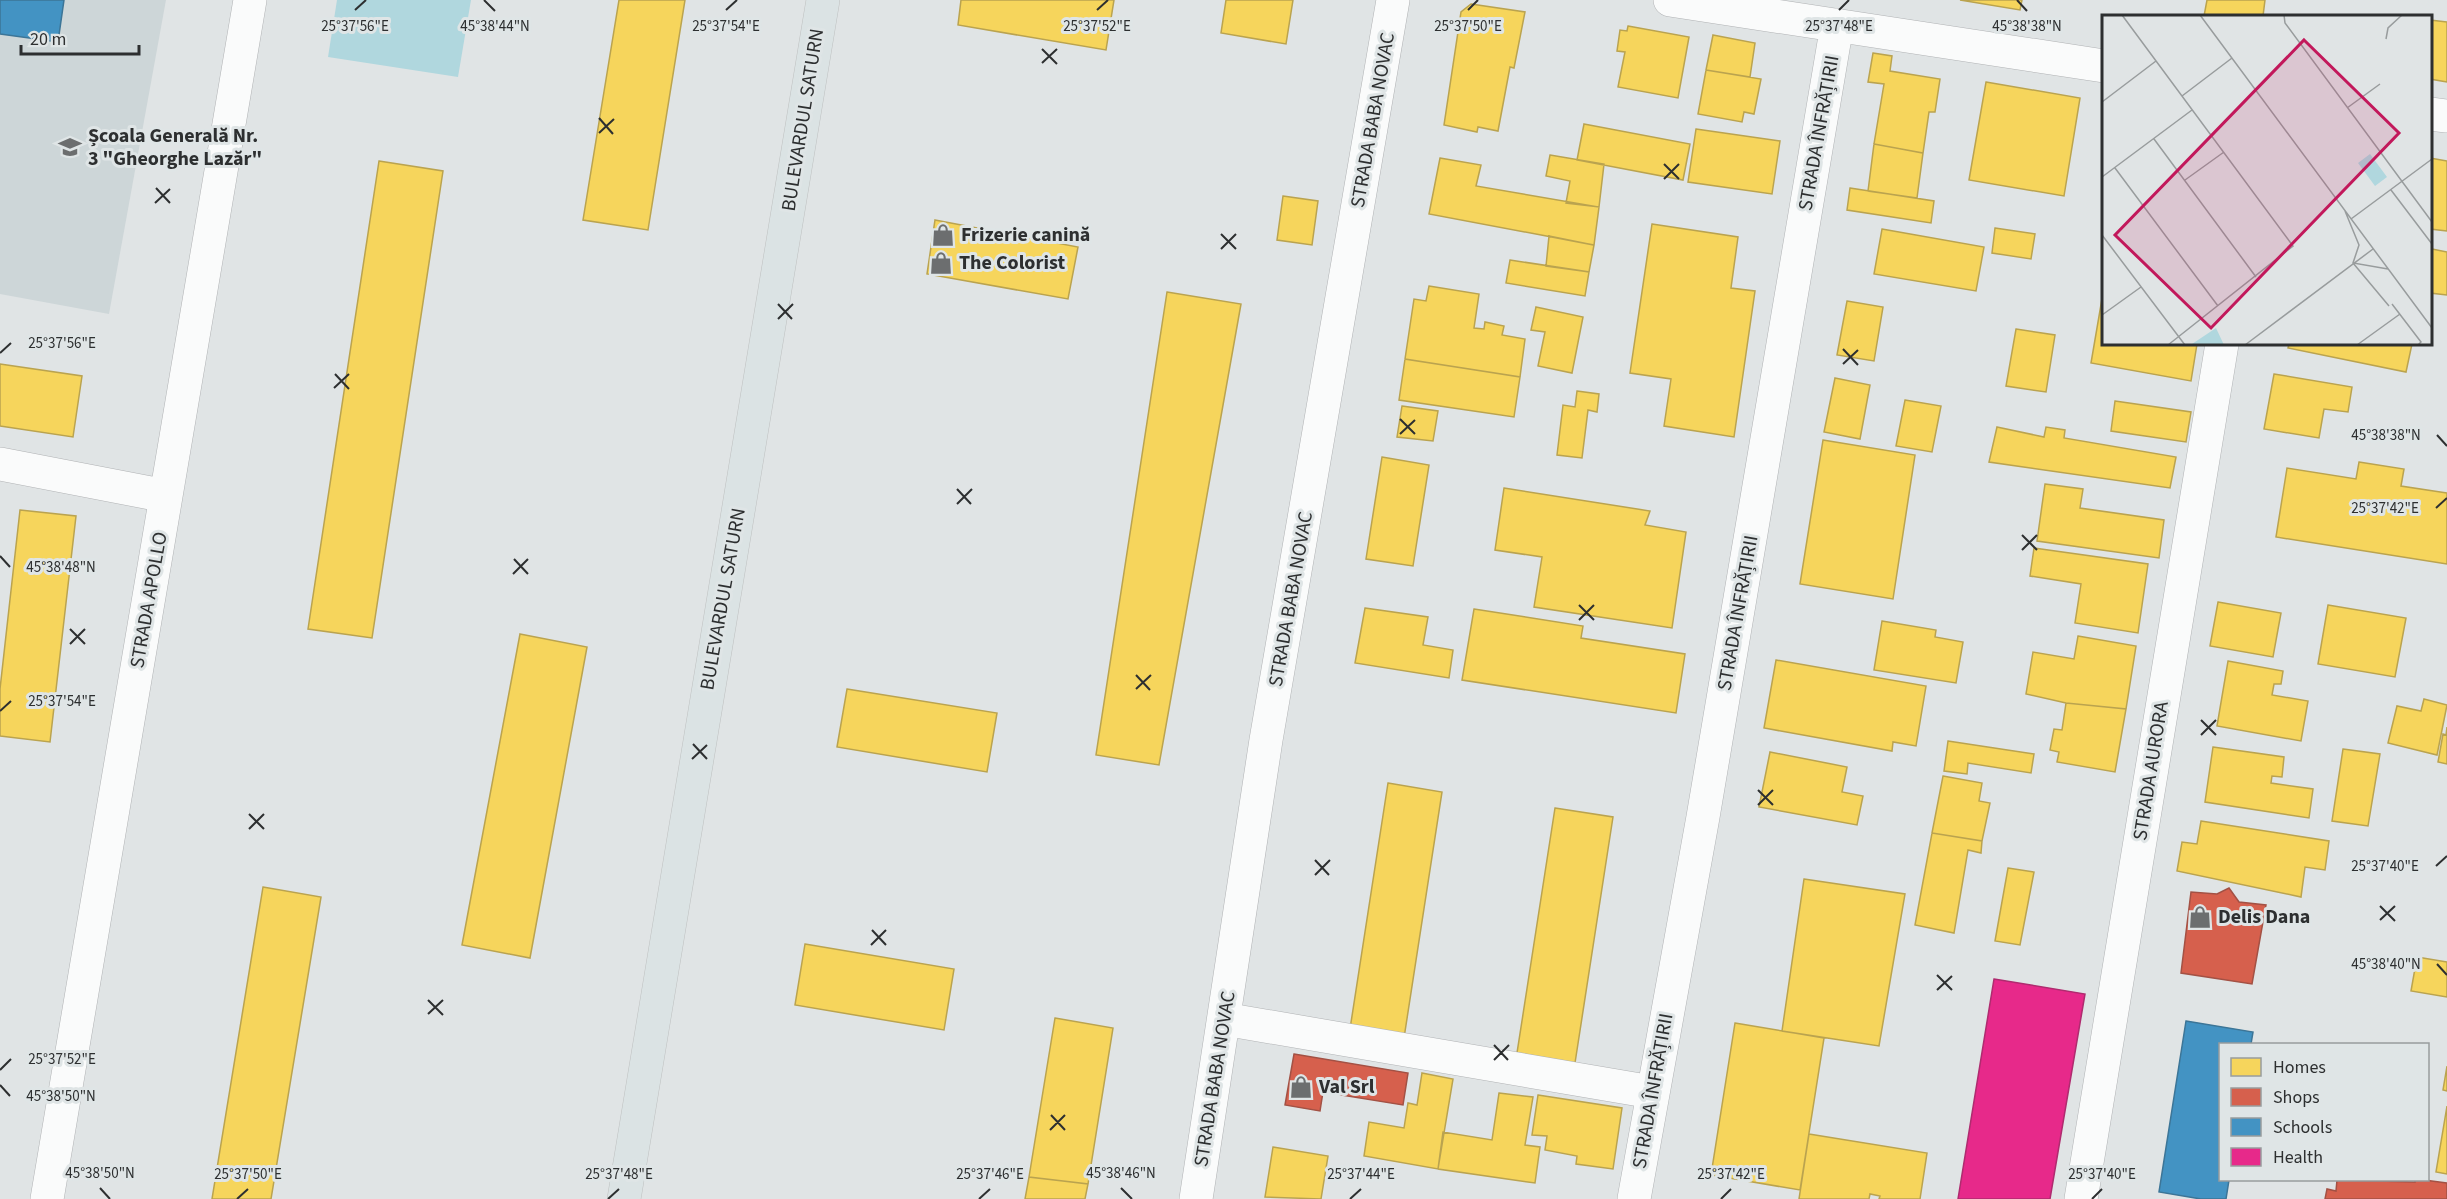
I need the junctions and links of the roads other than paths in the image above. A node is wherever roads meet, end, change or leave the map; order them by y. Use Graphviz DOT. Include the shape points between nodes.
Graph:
graph roads {
  1 [pos="250,0"];
  2 [pos="824,0"];
  3 [pos="1394,0"];
  4 [pos="1670,0"];
  5 [pos="1837,26"];
  6 [pos="2102,66"];
  7 [pos="2432,114"];
  8 [pos="2447,116"];
  9 [pos="2222,345"];
  10 [pos="0,464"];
  11 [pos="166,496"];
  12 [pos="1224,1019"];
  13 [pos="1652,1092"];
  14 [pos="47,1199"];
  15 [pos="624,1199"];
  16 [pos="1196,1199"];
  17 [pos="1634,1199"];
  18 [pos="2080,1199"];
  1 -- 11 [label="street, STRADA APOLLO"];
  2 -- 15 [label="main road, BULEVARDUL SATURN"];
  3 -- 12 [label="street, STRADA BABA NOVAC" via="1266,740"];
  4 -- 5 [label="street"];
  5 -- 6 [label="street"];
  5 -- 13 [label="street, STRADA ÎNFRĂȚIRII" via="1703,817"];
  7 -- 8 [label="street"];
  9 -- 18 [label="street, STRADA AURORA"];
  10 -- 11 [label="street"];
  11 -- 14 [label="street, STRADA APOLLO"];
  12 -- 13 [label="street"];
  12 -- 16 [label="street, STRADA BABA NOVAC"];
  13 -- 17 [label="street, STRADA ÎNFRĂȚIRII"];
}
